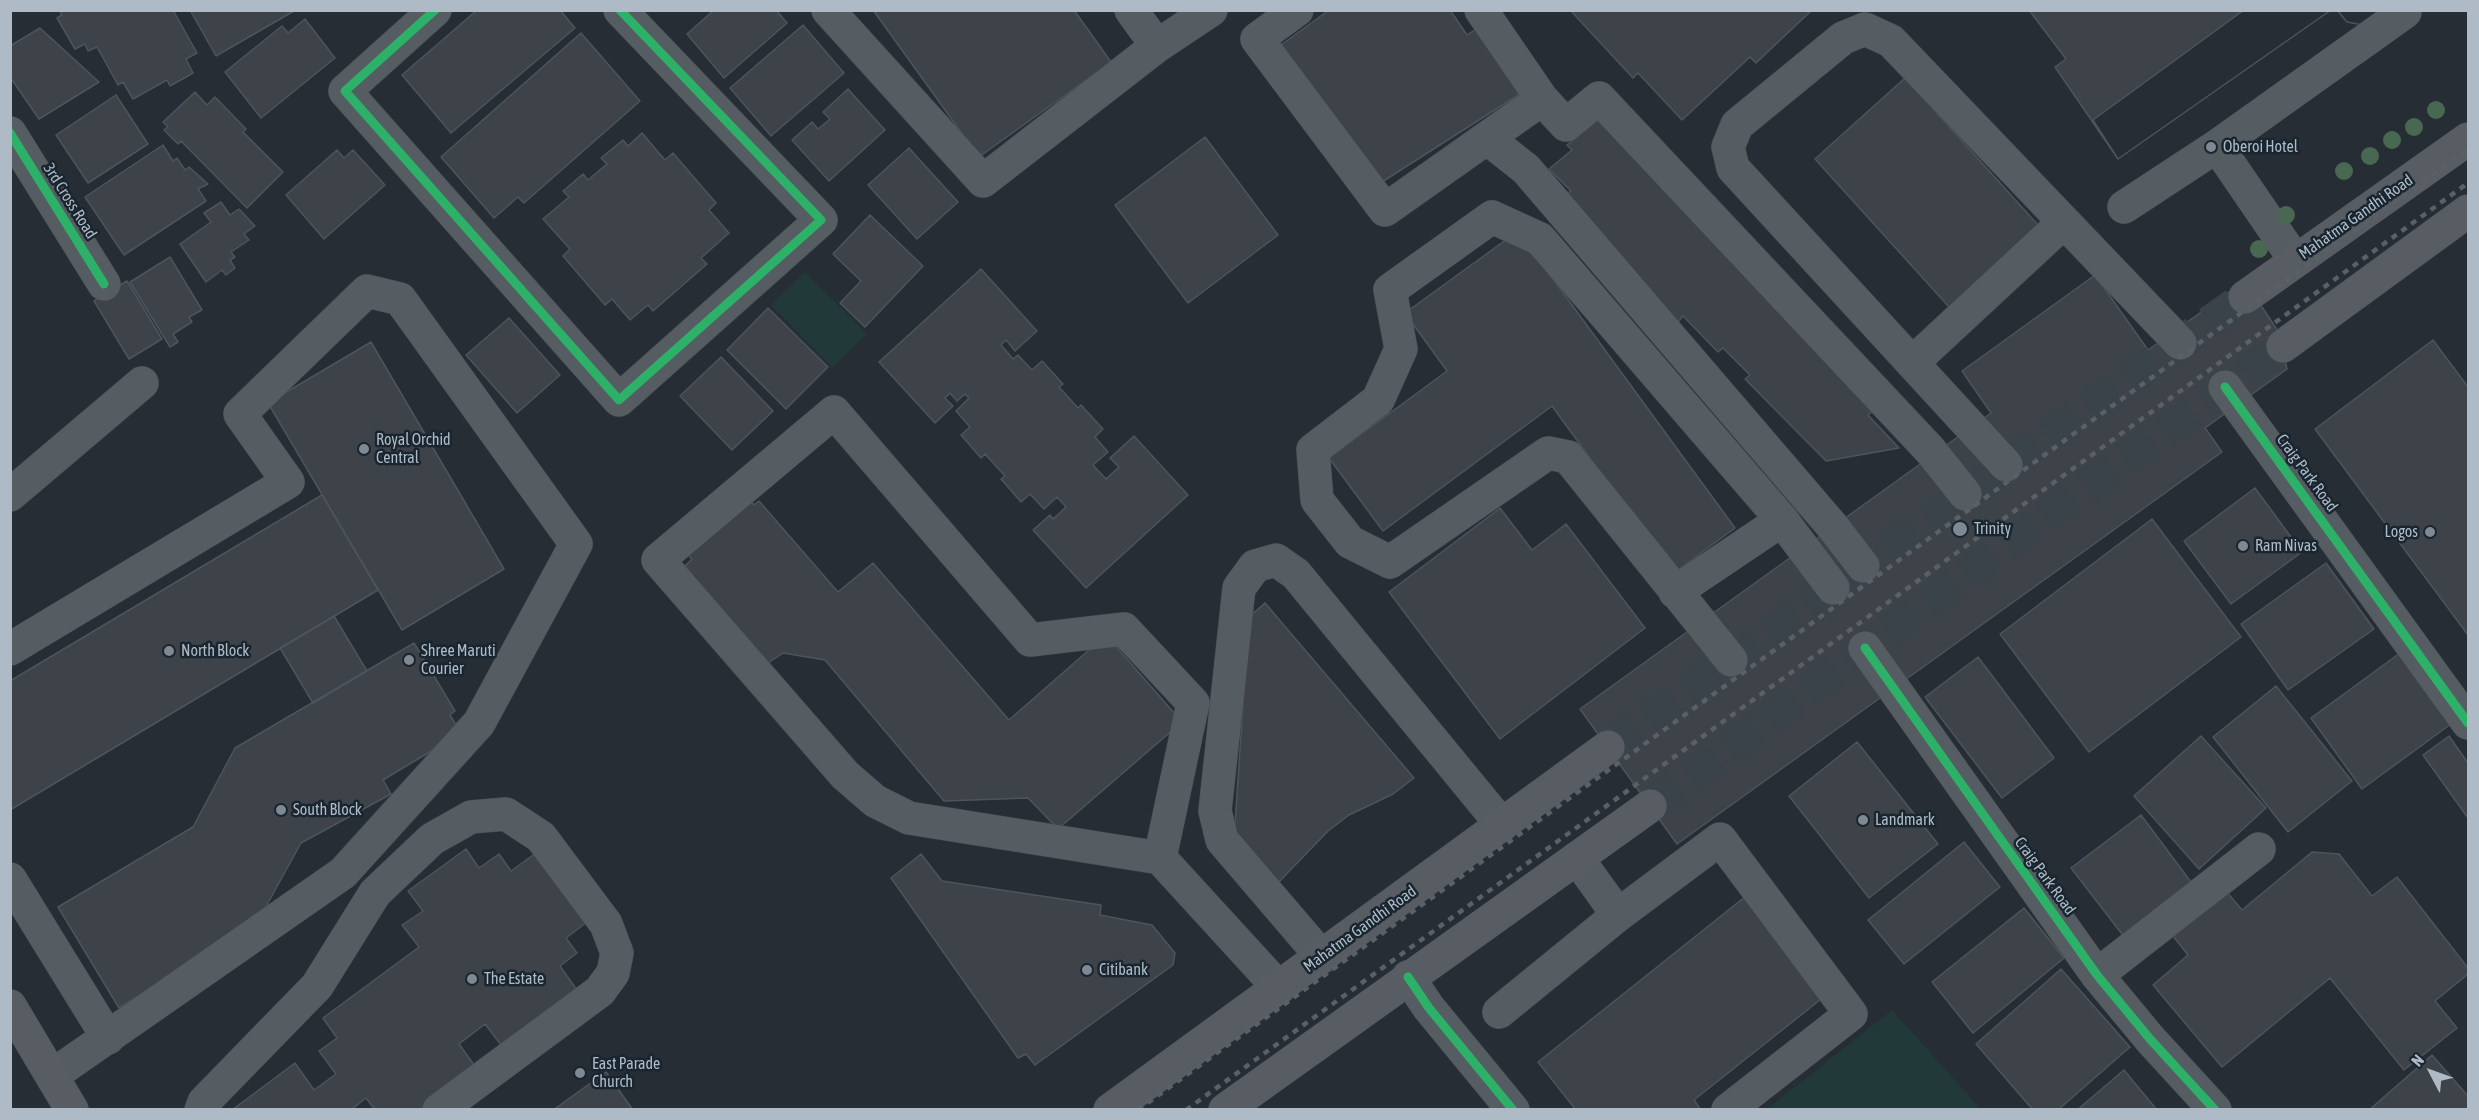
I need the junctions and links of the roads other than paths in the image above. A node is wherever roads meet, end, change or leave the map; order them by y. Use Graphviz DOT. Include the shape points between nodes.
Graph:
graph roads {
  1 [pos="435,10"];
  2 [pos="620,10"];
  3 [pos="828,10"];
  4 [pos="1131,10"];
  5 [pos="1211,10"];
  6 [pos="1297,10"];
  7 [pos="1481,10"];
  8 [pos="2405,12"];
  9 [pos="1158,46"];
  10 [pos="1542,99"];
  11 [pos="10,133"];
  12 [pos="1488,139"];
  13 [pos="2469,139"];
  14 [pos="2217,146"];
  15 [pos="2124,207"];
  16 [pos="2469,211"];
  17 [pos="2064,222"];
  18 [pos="2295,260"];
  19 [pos="104,284"];
  20 [pos="2245,297"];
  21 [pos="2180,343"];
  22 [pos="2283,346"];
  23 [pos="1912,363"];
  24 [pos="142,383"];
  25 [pos="2225,387"];
  26 [pos="2007,465"];
  27 [pos="1965,494"];
  28 [pos="10,495"];
  29 [pos="1789,529"];
  30 [pos="1863,566"];
  31 [pos="1833,588"];
  32 [pos="1675,592"];
  33 [pos="1865,648"];
  34 [pos="10,649"];
  35 [pos="1731,660"];
  36 [pos="2466,712"];
  37 [pos="1608,747"];
  38 [pos="1650,806"];
  39 [pos="1502,825"];
  40 [pos="2259,849"];
  41 [pos="1160,858"];
  42 [pos="1577,858"];
  43 [pos="10,879"];
  44 [pos="1618,915"];
  45 [pos="1322,957"];
  46 [pos="2097,975"];
  47 [pos="1408,977"];
  48 [pos="1280,988"];
  49 [pos="10,1006"];
  50 [pos="1499,1012"];
  51 [pos="108,1038"];
  52 [pos="53,1075"];
  53 [pos="72,1110"];
  54 [pos="201,1110"];
  55 [pos="440,1110"];
  56 [pos="1110,1110"];
  57 [pos="1225,1110"];
  58 [pos="1513,1110"];
  59 [pos="1728,1110"];
  60 [pos="2216,1110"];
  1 -- 2 [label="street" via="345,91 619,400 821,220"];
  3 -- 9 [label="street" via="983,181"];
  4 -- 9 [label="street"];
  5 -- 9 [label="street"];
  6 -- 12 [label="street" via="1257,39 1385,210"];
  7 -- 10 [label="street"];
  8 -- 14 [label="street"];
  10 -- 12 [label="street"];
  10 -- 27 [label="street" via="1566,125 1599,98 1930,450"];
  11 -- 19 [label="street, 3rd Cross Road"];
  12 -- 30 [label="street" via="1526,169 1833,526"];
  13 -- 18 [label="main road, Mahatma Gandhi Road"];
  14 -- 15 [label="street"];
  14 -- 18 [label="street"];
  16 -- 22 [label="main road"];
  17 -- 21 [label="street"];
  17 -- 23 [label="street"];
  17 -- 23 [label="street" via="1892,41 1865,29 1843,38 1737,125 1728,147 1734,168"];
  18 -- 20 [label="main road, Mahatma Gandhi Road"];
  23 -- 26 [label="street"];
  24 -- 28 [label="street"];
  25 -- 36 [label="street, Craig Park Road"];
  29 -- 31 [label="street"];
  29 -- 32 [label="street"];
  29 -- 32 [label="street" via="1540,239 1492,217 1390,290 1401,349 1378,400 1313,450 1317,500 1350,542 1390,562 1548,453 1568,457"];
  32 -- 35 [label="street"];
  33 -- 46 [label="street, Craig Park Road"];
  34 -- 51 [label="street" via="288,482 240,414 368,291 400,299 576,544 479,723 343,873"];
  37 -- 39 [label="main road, Mahatma Gandhi Road"];
  38 -- 42 [label="main road"];
  39 -- 45 [label="main road, Mahatma Gandhi Road"];
  39 -- 45 [label="street" via="1296,574 1276,560 1255,566 1239,588 1215,811 1222,840"];
  40 -- 46 [label="street"];
  41 -- 41 [label="street" via="1193,703 1125,629 1030,640 834,412 658,560 845,776 875,801 909,818"];
  41 -- 48 [label="street"];
  42 -- 44 [label="street"];
  42 -- 47 [label="main road"];
  43 -- 51 [label="street"];
  44 -- 50 [label="street"];
  44 -- 59 [label="street" via="1720,839 1851,1014"];
  45 -- 48 [label="main road, Mahatma Gandhi Road"];
  46 -- 60 [label="street, Craig Park Road"];
  47 -- 57 [label="main road"];
  47 -- 58 [label="street"];
  48 -- 56 [label="main road, Mahatma Gandhi Road"];
  49 -- 52 [label="main road"];
  51 -- 52 [label="street"];
  52 -- 53 [label="main road"];
  54 -- 55 [label="street" via="204,1102 317,986 375,893 432,839 471,817 506,814 541,837 606,924 617,953 612,973 600,991"];
}
